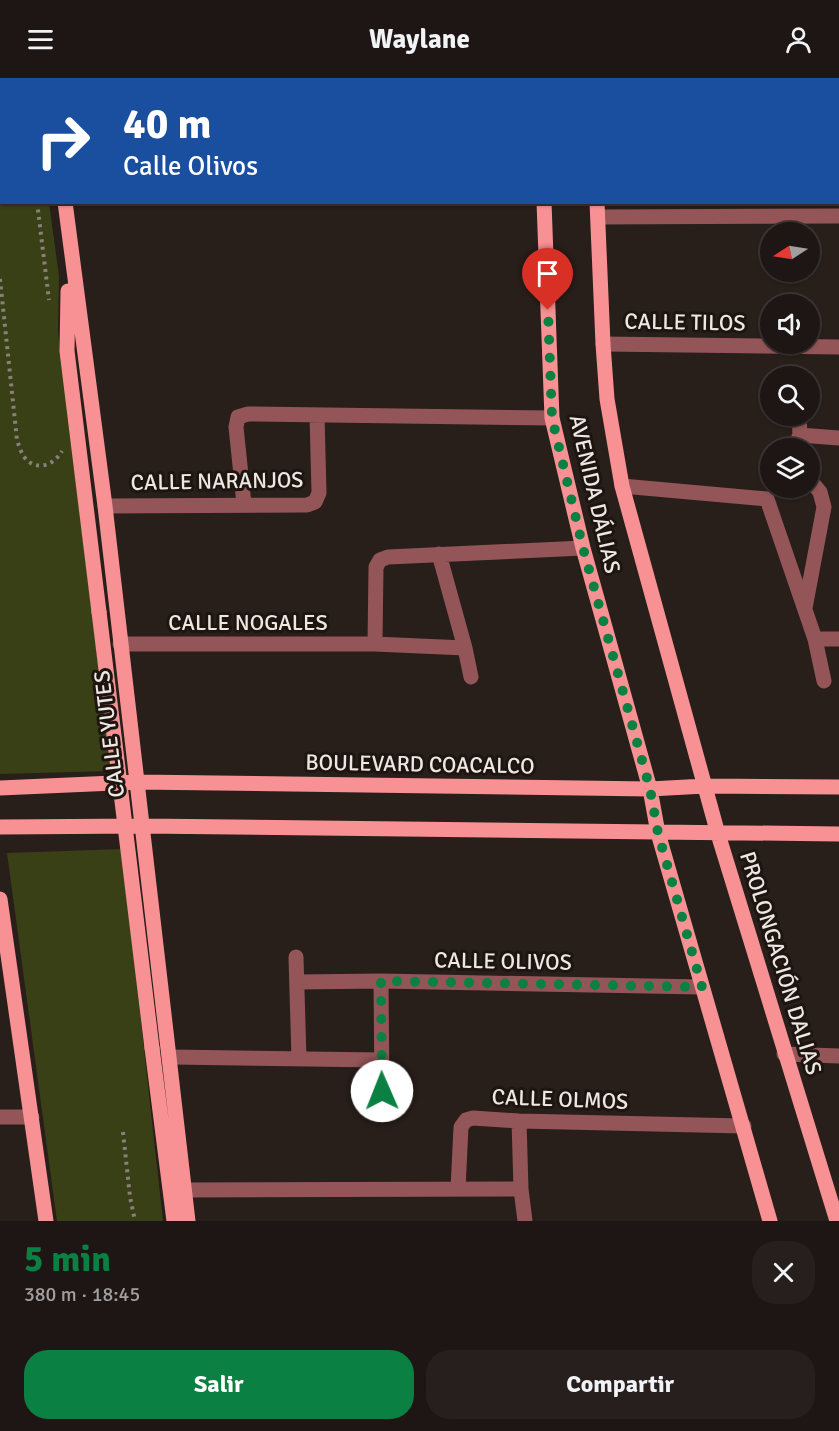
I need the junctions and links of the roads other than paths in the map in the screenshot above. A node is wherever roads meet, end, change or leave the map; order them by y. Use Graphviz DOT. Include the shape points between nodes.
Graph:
graph roads {
  1 [pos="65,204"];
  2 [pos="544,204"];
  3 [pos="598,210"];
  4 [pos="839,216"];
  5 [pos="70,243"];
  6 [pos="603,344"];
  7 [pos="839,347"];
  8 [pos="317,415"];
  9 [pos="552,418"];
  10 [pos="839,438"];
  11 [pos="820,440"];
  12 [pos="622,486"];
  13 [pos="760,492"];
  14 [pos="820,492"];
  15 [pos="772,498"];
  16 [pos="244,504"];
  17 [pos="105,506"];
  18 [pos="583,548"];
  19 [pos="440,554"];
  20 [pos="804,611"];
  21 [pos="815,639"];
  22 [pos="839,639"];
  23 [pos="120,644"];
  24 [pos="375,644"];
  25 [pos="465,648"];
  26 [pos="471,677"];
  27 [pos="824,681"];
  28 [pos="136,782"];
  29 [pos="705,786"];
  30 [pos="839,787"];
  31 [pos="0,788"];
  32 [pos="650,789"];
  33 [pos="143,826"];
  34 [pos="0,827"];
  35 [pos="658,833"];
  36 [pos="718,834"];
  37 [pos="839,834"];
  38 [pos="0,899"];
  39 [pos="296,957"];
  40 [pos="6,975"];
  41 [pos="381,981"];
  42 [pos="297,982"];
  43 [pos="702,987"];
  44 [pos="784,1054"];
  45 [pos="839,1056"];
  46 [pos="171,1057"];
  47 [pos="299,1059"];
  48 [pos="381,1060"];
  49 [pos="382,1091"];
  50 [pos="0,1117"];
  51 [pos="32,1117"];
  52 [pos="519,1121"];
  53 [pos="744,1126"];
  54 [pos="458,1189"];
  55 [pos="521,1189"];
  56 [pos="185,1190"];
  57 [pos="836,1211"];
  58 [pos="46,1221"];
  59 [pos="174,1221"];
  60 [pos="188,1221"];
  61 [pos="525,1221"];
  62 [pos="770,1221"];
  1 -- 5 [label="main road, CALLE YUTES"];
  2 -- 9 [label="main road, AVENIDA DÁLIAS"];
  3 -- 4 [label="street"];
  3 -- 6 [label="main road, AVENIDA DÁLIAS"];
  5 -- 17 [label="main road, CALLE YUTES"];
  5 -- 59 [label="main road, CALLE YUTES, bridge" via="67,351"];
  6 -- 7 [label="street, CALLE TILOS"];
  6 -- 12 [label="main road, AVENIDA DÁLIAS" via="607,399"];
  8 -- 9 [label="street"];
  8 -- 16 [label="street, CALLE NARANJOS" via="319,493 315,502"];
  8 -- 16 [label="street" via="238,417"];
  9 -- 18 [label="main road, AVENIDA DÁLIAS"];
  10 -- 11 [label="street"];
  12 -- 13 [label="street"];
  12 -- 29 [label="main road, AVENIDA DÁLIAS"];
  14 -- 20 [label="street" via="824,507"];
  15 -- 20 [label="street"];
  16 -- 17 [label="street, CALLE NARANJOS"];
  17 -- 23 [label="main road, CALLE YUTES"];
  18 -- 19 [label="street"];
  18 -- 32 [label="main road, AVENIDA DÁLIAS"];
  19 -- 24 [label="street" via="380,560 376,567"];
  19 -- 25 [label="street"];
  20 -- 21 [label="street"];
  21 -- 22 [label="street"];
  21 -- 27 [label="street"];
  23 -- 24 [label="street, CALLE NOGALES"];
  23 -- 28 [label="main road, CALLE YUTES"];
  24 -- 25 [label="street, CALLE NOGALES"];
  25 -- 26 [label="street"];
  28 -- 31 [label="main road, BOULEVARD COACALCO"];
  28 -- 32 [label="main road, BOULEVARD COACALCO"];
  28 -- 33 [label="main road, CALLE YUTES"];
  29 -- 30 [label="main road, BOULEVARD COACALCO"];
  29 -- 32 [label="main road, BOULEVARD COACALCO"];
  29 -- 36 [label="main road, PROLONGACIÓN DALIAS"];
  32 -- 35 [label="main road"];
  33 -- 34 [label="main road"];
  33 -- 35 [label="main road"];
  33 -- 46 [label="main road, CALLE YUTES"];
  35 -- 36 [label="main road"];
  35 -- 43 [label="main road"];
  36 -- 37 [label="main road"];
  36 -- 44 [label="main road, PROLONGACIÓN DALIAS"];
  38 -- 40 [label="main road"];
  39 -- 42 [label="street"];
  40 -- 51 [label="main road"];
  41 -- 42 [label="street, CALLE OLIVOS"];
  41 -- 43 [label="street, CALLE OLIVOS"];
  41 -- 48 [label="street"];
  42 -- 47 [label="street"];
  43 -- 53 [label="main road"];
  44 -- 45 [label="street"];
  44 -- 57 [label="main road, PROLONGACIÓN DALIAS"];
  46 -- 47 [label="street"];
  46 -- 56 [label="main road, CALLE YUTES"];
  47 -- 48 [label="street"];
  48 -- 49 [label="street"];
  50 -- 51 [label="street"];
  51 -- 58 [label="main road"];
  52 -- 53 [label="street, CALLE OLMOS"];
  52 -- 54 [label="street, CALLE OLMOS" via="466,1120 461,1127"];
  52 -- 55 [label="street"];
  53 -- 62 [label="main road"];
  54 -- 55 [label="street"];
  54 -- 56 [label="street"];
  55 -- 61 [label="street"];
  56 -- 60 [label="main road, CALLE YUTES"];
}
